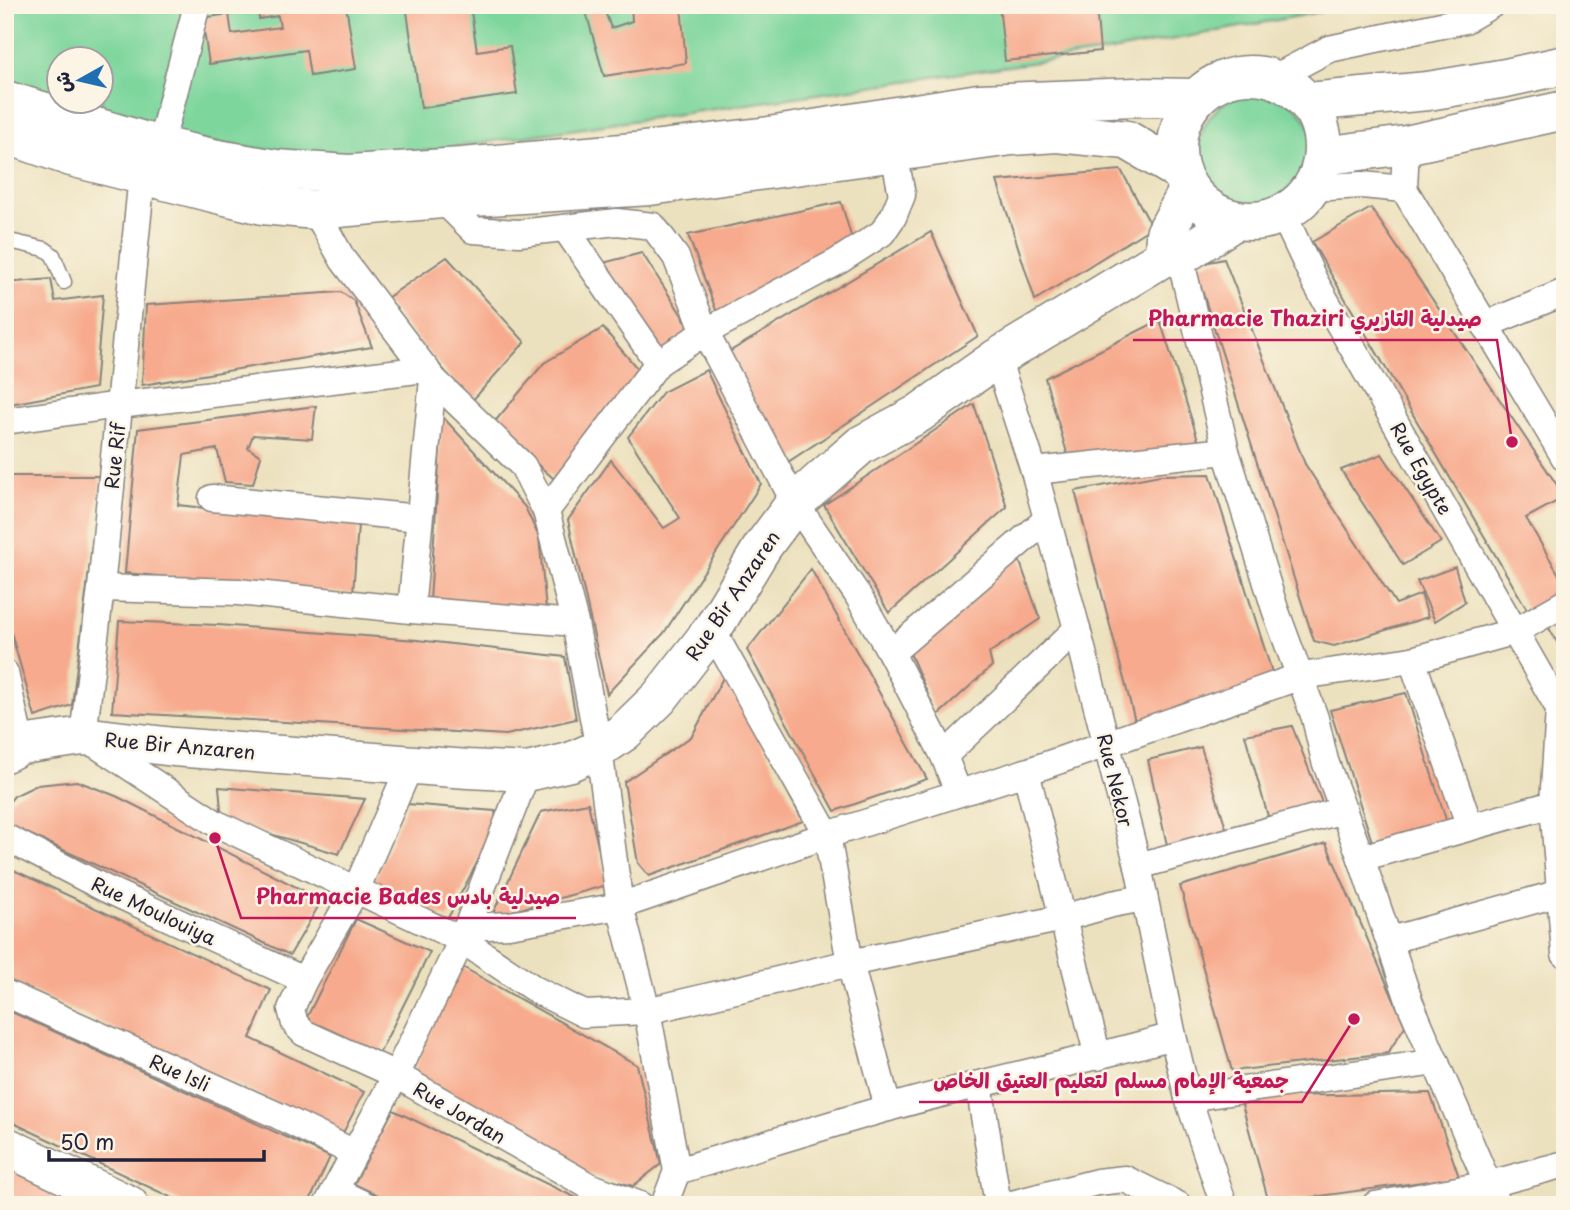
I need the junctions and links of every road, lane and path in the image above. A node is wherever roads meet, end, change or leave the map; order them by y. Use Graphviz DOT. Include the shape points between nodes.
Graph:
graph roads {
  1 [pos="197,5"];
  2 [pos="1491,5"];
  3 [pos="1565,65"];
  4 [pos="1274,78"];
  5 [pos="1196,97"];
  6 [pos="5,100"];
  7 [pos="1308,102"];
  8 [pos="1563,119"];
  9 [pos="5,134"];
  10 [pos="1406,145"];
  11 [pos="894,153"];
  12 [pos="151,161"];
  13 [pos="1317,172"];
  14 [pos="1185,180"];
  15 [pos="1404,189"];
  16 [pos="442,199"];
  17 [pos="315,210"];
  18 [pos="1283,214"];
  19 [pos="1236,220"];
  20 [pos="565,228"];
  21 [pos="5,240"];
  22 [pos="1172,257"];
  23 [pos="64,282"];
  24 [pos="1565,292"];
  25 [pos="1485,325"];
  26 [pos="705,332"];
  27 [pos="997,358"];
  28 [pos="658,363"];
  29 [pos="429,374"];
  30 [pos="119,405"];
  31 [pos="5,421"];
  32 [pos="1226,451"];
  33 [pos="1565,458"];
  34 [pos="1034,471"];
  35 [pos="212,498"];
  36 [pos="795,503"];
  37 [pos="546,511"];
  38 [pos="419,518"];
  39 [pos="1046,520"];
  40 [pos="101,588"];
  41 [pos="1565,603"];
  42 [pos="411,610"];
  43 [pos="575,623"];
  44 [pos="1077,629"];
  45 [pos="712,630"];
  46 [pos="1516,631"];
  47 [pos="891,653"];
  48 [pos="1412,660"];
  49 [pos="5,673"];
  50 [pos="1301,676"];
  51 [pos="1562,714"];
  52 [pos="83,736"];
  53 [pos="1106,742"];
  54 [pos="13,749"];
  55 [pos="599,749"];
  56 [pos="944,756"];
  57 [pos="411,763"];
  58 [pos="527,772"];
  59 [pos="1026,772"];
  60 [pos="958,792"];
  61 [pos="1553,804"];
  62 [pos="1344,810"];
  63 [pos="1470,827"];
  64 [pos="827,835"];
  65 [pos="5,837"];
  66 [pos="1361,858"];
  67 [pos="1138,866"];
  68 [pos="356,890"];
  69 [pos="1560,893"];
  70 [pos="1144,898"];
  71 [pos="620,906"];
  72 [pos="1063,918"];
  73 [pos="465,933"];
  74 [pos="1390,940"];
  75 [pos="1565,954"];
  76 [pos="850,963"];
  77 [pos="304,979"];
  78 [pos="5,993"];
  79 [pos="647,1011"];
  80 [pos="1173,1036"];
  81 [pos="1098,1057"];
  82 [pos="1436,1062"];
  83 [pos="396,1075"];
  84 [pos="979,1084"];
  85 [pos="1188,1098"];
  86 [pos="888,1108"];
  87 [pos="5,1146"];
  88 [pos="354,1153"];
  89 [pos="1565,1164"];
  90 [pos="677,1171"];
  91 [pos="1493,1195"];
  92 [pos="332,1198"];
  93 [pos="1051,1200"];
  94 [pos="115,1202"];
  95 [pos="365,1205"];
  96 [pos="640,1205"];
  97 [pos="664,1205"];
  98 [pos="998,1205"];
  99 [pos="1007,1205"];
  100 [pos="1178,1205"];
  101 [pos="1224,1205"];
  102 [pos="1376,1205"];
  1 -- 12 [label="street, Rue Rif"];
  2 -- 4 [label="street" via="1465,20 1329,49"];
  3 -- 7 [label="main road" via="1428,91"];
  4 -- 5 [label="main road" via="1232,76"];
  4 -- 7 [label="main road"];
  5 -- 12 [label="main road" via="979,103 634,152 349,174"];
  5 -- 14 [label="main road" via="1178,132 1177,152"];
  6 -- 12 [label="main road"];
  7 -- 13 [label="main road" via="1323,137"];
  8 -- 10 [label="main road"];
  9 -- 12 [label="main road" via="71,156"];
  10 -- 13 [label="main road"];
  10 -- 15 [label="street"];
  11 -- 14 [label="main road" via="1012,136 1067,134 1127,140"];
  11 -- 16 [label="main road" via="650,187"];
  11 -- 26 [label="street" via="902,195 882,233"];
  12 -- 17 [label="main road" via="263,205"];
  12 -- 30 [label="street, Rue Rif"];
  13 -- 15 [label="street"];
  13 -- 18 [label="main road" via="1299,203"];
  14 -- 19 [label="main road" via="1210,209"];
  14 -- 22 [label="main road" via="1165,234"];
  15 -- 25 [label="street"];
  16 -- 17 [label="main road"];
  16 -- 20 [label="street" via="473,230 519,233"];
  17 -- 29 [label="street" via="343,261"];
  18 -- 19 [label="main road" via="1252,222"];
  18 -- 46 [label="street, Rue Egypte" via="1315,282"];
  19 -- 22 [label="main road, Rue Bir Anzaren"];
  20 -- 26 [label="street" via="617,222 653,226 676,257"];
  20 -- 28 [label="street"];
  21 -- 23 [label="lane" via="45,249 53,255"];
  22 -- 27 [label="main road, Rue Bir Anzaren"];
  22 -- 32 [label="street"];
  24 -- 25 [label="street"];
  25 -- 33 [label="street"];
  26 -- 28 [label="street"];
  26 -- 36 [label="street"];
  27 -- 34 [label="street, Rue Nekor"];
  27 -- 36 [label="main road, Rue Bir Anzaren" via="918,414 862,445"];
  28 -- 37 [label="street"];
  29 -- 30 [label="street"];
  29 -- 37 [label="street" via="523,466"];
  29 -- 38 [label="street"];
  30 -- 31 [label="street"];
  30 -- 40 [label="street, Rue Rif"];
  32 -- 34 [label="street"];
  32 -- 50 [label="street"];
  34 -- 39 [label="street, Rue Nekor"];
  35 -- 38 [label="street"];
  36 -- 45 [label="main road, Rue Bir Anzaren"];
  36 -- 47 [label="street"];
  37 -- 43 [label="street"];
  38 -- 42 [label="street"];
  39 -- 44 [label="street, Rue Nekor"];
  39 -- 47 [label="street"];
  40 -- 42 [label="street" via="238,592"];
  40 -- 52 [label="street, Rue Rif"];
  41 -- 46 [label="street"];
  42 -- 43 [label="street"];
  43 -- 55 [label="street"];
  44 -- 53 [label="street, Rue Nekor"];
  44 -- 56 [label="street"];
  45 -- 55 [label="main road, Rue Bir Anzaren" via="659,698"];
  45 -- 64 [label="street"];
  46 -- 48 [label="street"];
  46 -- 51 [label="street, Rue Egypte"];
  47 -- 56 [label="street"];
  48 -- 50 [label="street"];
  48 -- 63 [label="street"];
  49 -- 54 [label="street"];
  50 -- 53 [label="street"];
  50 -- 62 [label="street"];
  51 -- 61 [label="street"];
  52 -- 54 [label="main road, Rue Bir Anzaren"];
  52 -- 57 [label="main road, Rue Bir Anzaren"];
  52 -- 68 [label="street" via="215,823"];
  53 -- 59 [label="street"];
  53 -- 67 [label="street, Rue Nekor"];
  55 -- 58 [label="main road, Rue Bir Anzaren" via="570,762"];
  55 -- 71 [label="street"];
  56 -- 60 [label="street"];
  57 -- 58 [label="main road, Rue Bir Anzaren"];
  57 -- 68 [label="street"];
  58 -- 73 [label="street"];
  59 -- 60 [label="street"];
  59 -- 72 [label="street"];
  60 -- 64 [label="street"];
  61 -- 63 [label="street"];
  61 -- 69 [label="street"];
  62 -- 66 [label="street"];
  62 -- 67 [label="street"];
  63 -- 66 [label="street"];
  64 -- 71 [label="street"];
  64 -- 76 [label="street"];
  65 -- 77 [label="street, Rue Moulouiya" via="104,888"];
  66 -- 74 [label="street"];
  67 -- 70 [label="street, Rue Nekor"];
  68 -- 73 [label="street"];
  68 -- 77 [label="street"];
  69 -- 74 [label="street"];
  69 -- 75 [label="street"];
  70 -- 72 [label="street"];
  70 -- 80 [label="street, Rue Nekor"];
  71 -- 73 [label="street"];
  71 -- 79 [label="street"];
  72 -- 76 [label="street"];
  72 -- 81 [label="street"];
  73 -- 79 [label="street" via="536,990 584,1014"];
  73 -- 83 [label="street"];
  74 -- 82 [label="street"];
  76 -- 79 [label="street"];
  76 -- 86 [label="street"];
  77 -- 83 [label="street, Rue Jordan" via="291,1009 295,1024 304,1033"];
  78 -- 88 [label="street, Rue Isli"];
  79 -- 90 [label="street"];
  80 -- 81 [label="street"];
  80 -- 85 [label="street, Rue Nekor"];
  81 -- 84 [label="street"];
  82 -- 85 [label="street"];
  82 -- 91 [label="street"];
  83 -- 88 [label="street"];
  83 -- 96 [label="street, Rue Jordan" via="589,1186"];
  84 -- 86 [label="street"];
  84 -- 98 [label="street"];
  85 -- 101 [label="street, Rue Nekor"];
  86 -- 90 [label="street"];
  87 -- 94 [label="main road"];
  88 -- 92 [label="street"];
  89 -- 91 [label="street"];
  90 -- 97 [label="street"];
  91 -- 102 [label="street"];
  92 -- 95 [label="street"];
  93 -- 99 [label="street"];
  93 -- 100 [label="street" via="1097,1182 1125,1179"];
}
